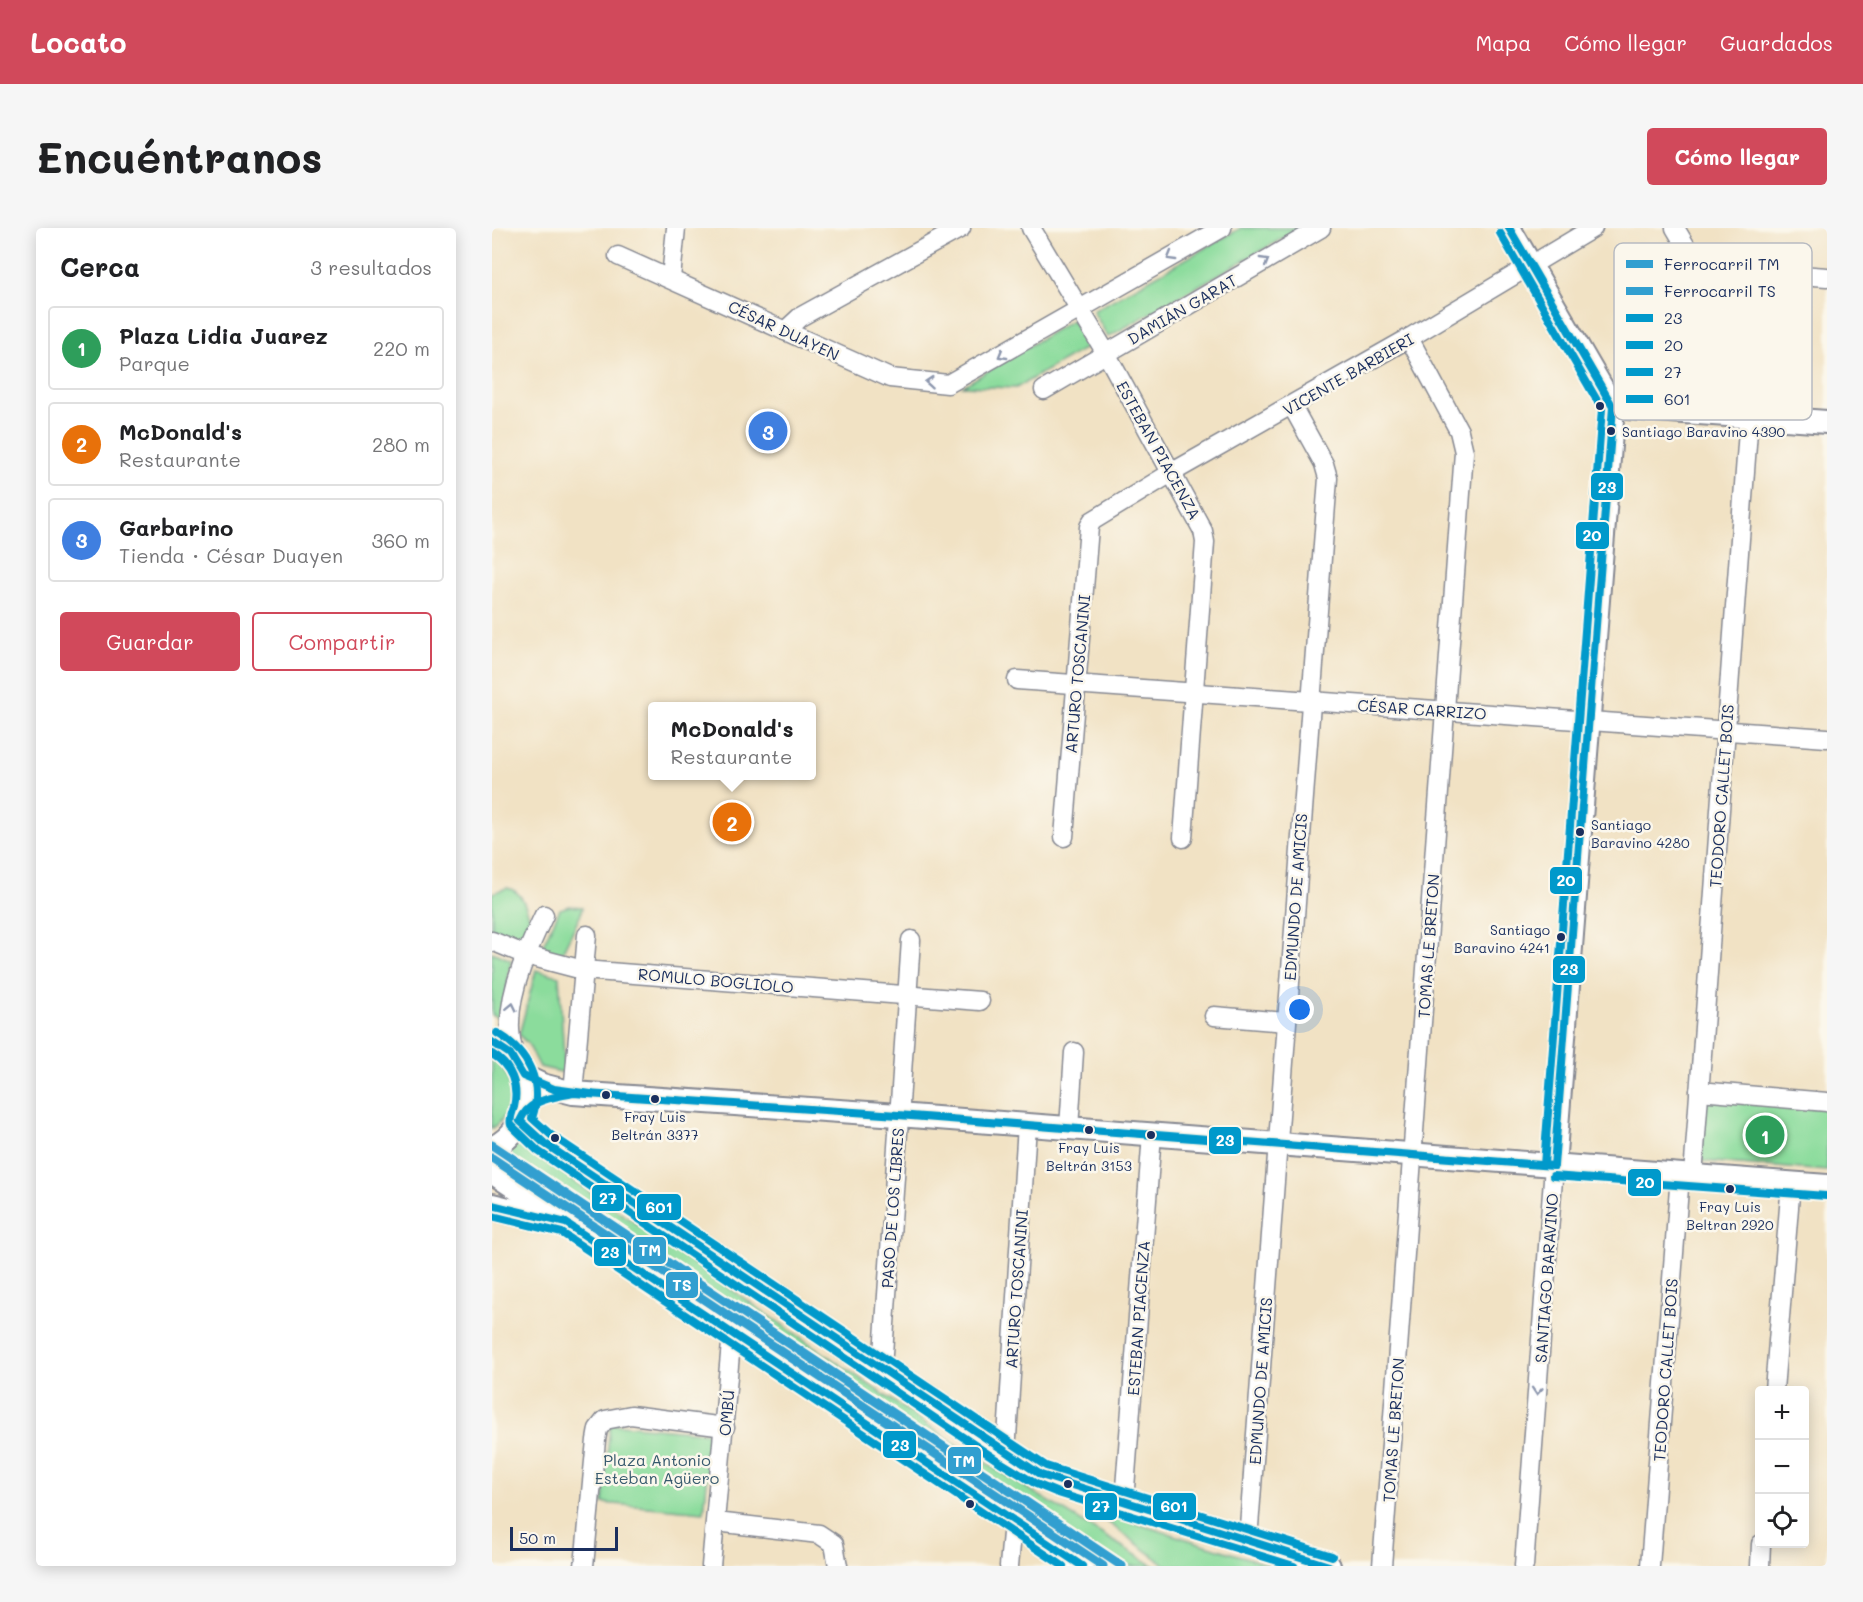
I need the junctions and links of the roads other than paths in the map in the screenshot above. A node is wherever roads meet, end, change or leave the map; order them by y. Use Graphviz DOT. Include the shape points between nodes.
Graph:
graph roads {
  1 [pos="676,228"];
  2 [pos="961,228"];
  3 [pos="1031,228"];
  4 [pos="1222,228"];
  5 [pos="1321,228"];
  6 [pos="1509,228"];
  7 [pos="1593,228"];
  8 [pos="1675,228"];
  9 [pos="1684,243"];
  10 [pos="618,256"];
  11 [pos="1531,265"];
  12 [pos="1812,276"];
  13 [pos="1827,277"];
  14 [pos="671,278"];
  15 [pos="1079,310"];
  16 [pos="785,331"];
  17 [pos="1409,338"];
  18 [pos="1106,353"];
  19 [pos="1044,390"];
  20 [pos="1292,406"];
  21 [pos="1613,407"];
  22 [pos="1749,420"];
  23 [pos="1796,420"];
  24 [pos="1827,422"];
  25 [pos="1171,473"];
  26 [pos="1099,515"];
  27 [pos="1017,680"];
  28 [pos="1077,685"];
  29 [pos="1193,692"];
  30 [pos="1310,701"];
  31 [pos="1444,711"];
  32 [pos="1588,722"];
  33 [pos="1726,730"];
  34 [pos="1827,738"];
  35 [pos="1064,837"];
  36 [pos="1183,838"];
  37 [pos="544,915"];
  38 [pos="587,935"];
  39 [pos="911,940"];
  40 [pos="492,942"];
  41 [pos="526,955"];
  42 [pos="583,970"];
  43 [pos="907,996"];
  44 [pos="980,1001"];
  45 [pos="1214,1016"];
  46 [pos="1286,1022"];
  47 [pos="492,1042"];
  48 [pos="1074,1053"];
  49 [pos="520,1068"];
  50 [pos="1700,1091"];
  51 [pos="573,1093"];
  52 [pos="1827,1102"];
  53 [pos="523,1115"];
  54 [pos="898,1115"];
  55 [pos="1026,1125"];
  56 [pos="1069,1128"];
  57 [pos="1152,1134"];
  58 [pos="1278,1144"];
  59 [pos="492,1148"];
  60 [pos="1413,1155"];
  61 [pos="1554,1166"];
  62 [pos="492,1172"];
  63 [pos="1686,1175"];
  64 [pos="1791,1183"];
  65 [pos="1827,1186"];
  66 [pos="492,1205"];
  67 [pos="566,1223"];
  68 [pos="732,1332"];
  69 [pos="882,1369"];
  70 [pos="1774,1386"];
  71 [pos="724,1427"];
  72 [pos="1006,1453"];
  73 [pos="1124,1501"];
  74 [pos="716,1522"];
  75 [pos="1013,1522"];
  76 [pos="1248,1540"];
  77 [pos="1761,1548"];
  78 [pos="838,1563"];
  79 [pos="584,1566"];
  80 [pos="711,1566"];
  81 [pos="1009,1566"];
  82 [pos="1082,1566"];
  83 [pos="1329,1566"];
  84 [pos="1382,1566"];
  85 [pos="1524,1566"];
  86 [pos="1650,1566"];
  87 [pos="1760,1566"];
  1 -- 14 [label="street"];
  2 -- 16 [label="street" via="800,317"];
  3 -- 15 [label="street, ESTEBAN PIACENZA"];
  4 -- 15 [label="street, one-way"];
  18 -- 5 [label="street, DAMIÁN GARAT, one-way"];
  6 -- 11 [label="main road"];
  7 -- 11 [label="street, VICENTE BARBIERI"];
  8 -- 9 [label="street"];
  10 -- 14 [label="street, CÉSAR DUAYEN"];
  11 -- 17 [label="street, VICENTE BARBIERI"];
  11 -- 21 [label="main road"];
  12 -- 13 [label="street"];
  14 -- 16 [label="street, CÉSAR DUAYEN"];
  15 -- 16 [label="street, CÉSAR DUAYEN, one-way" via="954,382 890,378"];
  15 -- 18 [label="street, ESTEBAN PIACENZA"];
  17 -- 20 [label="street, VICENTE BARBIERI"];
  17 -- 31 [label="street, TOMAS LE BRETON" via="1459,431 1464,452"];
  18 -- 19 [label="street, DAMIÁN GARAT"];
  18 -- 25 [label="street, ESTEBAN PIACENZA"];
  20 -- 25 [label="street, VICENTE BARBIERI"];
  20 -- 30 [label="street, EDMUNDO DE AMICIS" via="1328,477"];
  21 -- 32 [label="main road, SANTIAGO BARAVINO"];
  22 -- 33 [label="street, TEODORO CALLET BOIS"];
  23 -- 24 [label="main road"];
  25 -- 26 [label="street, VICENTE BARBIERI"];
  25 -- 29 [label="street, ESTEBAN PIACENZA" via="1200,523 1205,543"];
  26 -- 28 [label="street, ARTURO TOSCANINI" via="1089,527"];
  27 -- 28 [label="street, CÉSAR CARRIZO"];
  28 -- 29 [label="street, CÉSAR CARRIZO"];
  28 -- 35 [label="street, ARTURO TOSCANINI"];
  29 -- 30 [label="street, CÉSAR CARRIZO"];
  29 -- 36 [label="street, ESTEBAN PIACENZA"];
  30 -- 31 [label="street, CÉSAR CARRIZO"];
  30 -- 46 [label="street, EDMUNDO DE AMICIS"];
  31 -- 32 [label="street, CÉSAR CARRIZO"];
  31 -- 60 [label="street, TOMAS LE BRETON"];
  32 -- 33 [label="street, CÉSAR CARRIZO"];
  32 -- 61 [label="main road, SANTIAGO BARAVINO"];
  33 -- 34 [label="street, CÉSAR CARRIZO"];
  33 -- 50 [label="street, TEODORO CALLET BOIS"];
  37 -- 41 [label="street"];
  38 -- 42 [label="street"];
  39 -- 43 [label="street, PASO DE LOS LIBRES"];
  40 -- 41 [label="street, ROMULO BOGLIOLO"];
  41 -- 42 [label="street, ROMULO BOGLIOLO"];
  49 -- 41 [label="street, one-way" via="510,1023"];
  42 -- 43 [label="street, ROMULO BOGLIOLO"];
  42 -- 51 [label="street"];
  43 -- 44 [label="street, ROMULO BOGLIOLO"];
  43 -- 54 [label="street, PASO DE LOS LIBRES"];
  45 -- 46 [label="street"];
  46 -- 58 [label="street, EDMUNDO DE AMICIS"];
  47 -- 49 [label="main road"];
  48 -- 56 [label="street"];
  49 -- 51 [label="main road" via="542,1085"];
  49 -- 53 [label="main road" via="526,1092"];
  50 -- 52 [label="street"];
  50 -- 63 [label="street, TEODORO CALLET BOIS"];
  51 -- 53 [label="main road" via="537,1102"];
  51 -- 54 [label="main road"];
  53 -- 59 [label="main road" via="505,1141"];
  53 -- 69 [label="main road" via="544,1143"];
  54 -- 55 [label="main road"];
  54 -- 69 [label="street, PASO DE LOS LIBRES"];
  55 -- 56 [label="main road"];
  55 -- 72 [label="street, ARTURO TOSCANINI"];
  56 -- 57 [label="main road"];
  57 -- 58 [label="main road"];
  57 -- 73 [label="street, ESTEBAN PIACENZA"];
  58 -- 60 [label="main road"];
  58 -- 76 [label="street, EDMUNDO DE AMICIS"];
  60 -- 61 [label="main road"];
  60 -- 84 [label="street, TOMAS LE BRETON"];
  61 -- 63 [label="main road"];
  61 -- 85 [label="street, SANTIAGO BARAVINO, one-way"];
  62 -- 67 [label="main road"];
  63 -- 64 [label="main road"];
  63 -- 86 [label="street, TEODORO CALLET BOIS"];
  64 -- 65 [label="main road"];
  64 -- 70 [label="street"];
  66 -- 67 [label="main road"];
  67 -- 68 [label="main road"];
  68 -- 71 [label="street, OMBÚ"];
  68 -- 75 [label="main road"];
  69 -- 72 [label="main road"];
  71 -- 74 [label="street, OMBÚ"];
  71 -- 79 [label="street" via="631,1415 606,1420 598,1429 596,1440"];
  72 -- 73 [label="main road" via="1041,1475"];
  73 -- 76 [label="main road"];
  74 -- 78 [label="street" via="819,1534 834,1544"];
  74 -- 80 [label="street, OMBÚ"];
  75 -- 81 [label="street"];
  75 -- 82 [label="main road"];
  76 -- 83 [label="main road"];
  77 -- 87 [label="street"];
}
